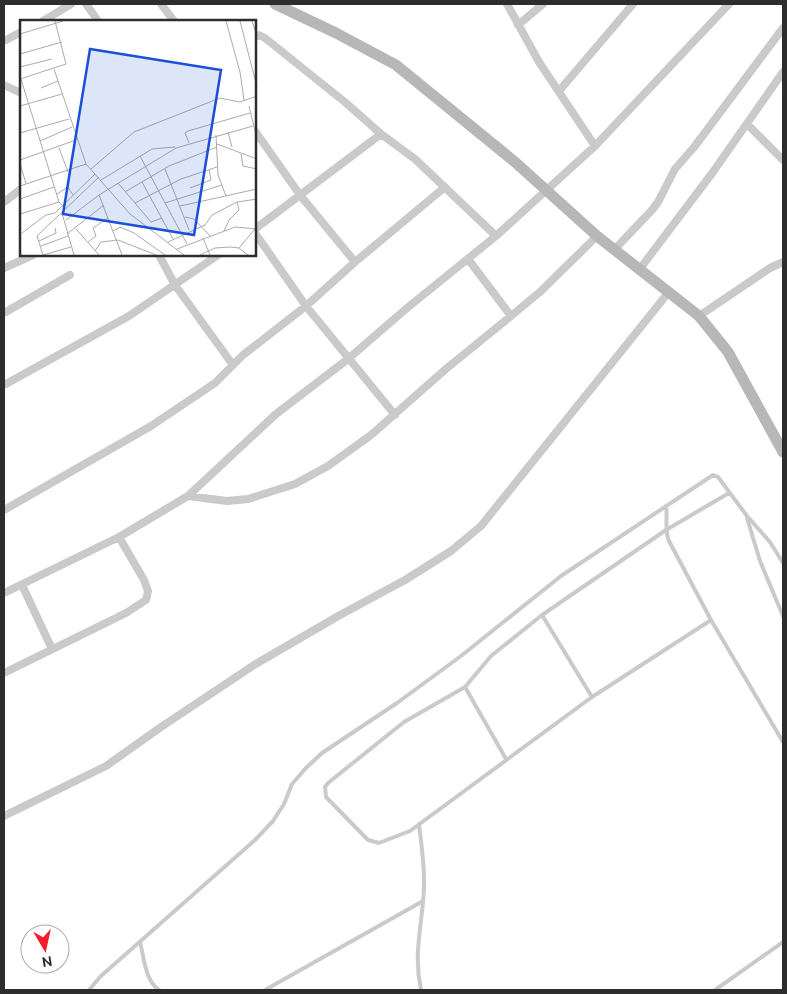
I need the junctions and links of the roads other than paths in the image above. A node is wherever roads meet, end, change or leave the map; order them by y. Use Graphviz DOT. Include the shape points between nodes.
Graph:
graph roads {
  1 [pos="71,4"];
  2 [pos="86,4"];
  3 [pos="160,4"];
  4 [pos="275,4"];
  5 [pos="507,4"];
  6 [pos="543,4"];
  7 [pos="633,4"];
  8 [pos="729,4"];
  9 [pos="45,20"];
  10 [pos="97,20"];
  11 [pos="173,20"];
  12 [pos="518,25"];
  13 [pos="783,28"];
  14 [pos="20,33"];
  15 [pos="256,36"];
  16 [pos="4,41"];
  17 [pos="783,72"];
  18 [pos="4,85"];
  19 [pos="559,91"];
  20 [pos="20,93"];
  21 [pos="747,124"];
  22 [pos="256,133"];
  23 [pos="381,134"];
  24 [pos="595,146"];
  25 [pos="783,160"];
  26 [pos="445,187"];
  27 [pos="546,189"];
  28 [pos="20,190"];
  29 [pos="300,195"];
  30 [pos="4,202"];
  31 [pos="256,228"];
  32 [pos="256,234"];
  33 [pos="496,236"];
  34 [pos="597,236"];
  35 [pos="618,253"];
  36 [pos="31,256"];
  37 [pos="160,256"];
  38 [pos="217,256"];
  39 [pos="468,259"];
  40 [pos="355,262"];
  41 [pos="783,262"];
  42 [pos="635,267"];
  43 [pos="4,268"];
  44 [pos="70,275"];
  45 [pos="175,285"];
  46 [pos="668,293"];
  47 [pos="306,306"];
  48 [pos="4,313"];
  49 [pos="511,316"];
  50 [pos="700,316"];
  51 [pos="348,359"];
  52 [pos="233,365"];
  53 [pos="4,385"];
  54 [pos="395,415"];
  55 [pos="783,449"];
  56 [pos="729,492"];
  57 [pos="188,496"];
  58 [pos="666,506"];
  59 [pos="4,510"];
  60 [pos="747,516"];
  61 [pos="666,530"];
  62 [pos="119,537"];
  63 [pos="783,563"];
  64 [pos="22,584"];
  65 [pos="4,593"];
  66 [pos="542,615"];
  67 [pos="783,616"];
  68 [pos="711,620"];
  69 [pos="52,649"];
  70 [pos="4,673"];
  71 [pos="465,687"];
  72 [pos="592,697"];
  73 [pos="783,742"];
  74 [pos="506,759"];
  75 [pos="4,816"];
  76 [pos="419,824"];
  77 [pos="423,902"];
  78 [pos="140,942"];
  79 [pos="783,942"];
  80 [pos="89,990"];
  81 [pos="159,990"];
  82 [pos="265,990"];
  83 [pos="421,990"];
  84 [pos="715,990"];
  1 -- 9 [label="street"];
  2 -- 10 [label="street"];
  3 -- 11 [label="street"];
  4 -- 27 [label="street" via="396,65"];
  5 -- 12 [label="street"];
  6 -- 12 [label="street"];
  7 -- 19 [label="street"];
  8 -- 24 [label="street"];
  12 -- 19 [label="street"];
  13 -- 35 [label="street" via="675,169 652,210"];
  14 -- 16 [label="street"];
  15 -- 23 [label="street" via="265,38"];
  17 -- 21 [label="street"];
  18 -- 20 [label="street"];
  19 -- 24 [label="street"];
  21 -- 25 [label="street"];
  21 -- 42 [label="street" via="671,228"];
  22 -- 29 [label="street"];
  23 -- 26 [label="street" via="404,149"];
  23 -- 29 [label="street"];
  24 -- 27 [label="street"];
  26 -- 33 [label="street"];
  26 -- 40 [label="street"];
  27 -- 33 [label="street"];
  27 -- 34 [label="street"];
  28 -- 30 [label="street"];
  29 -- 31 [label="street"];
  29 -- 40 [label="street"];
  32 -- 47 [label="street"];
  33 -- 39 [label="street"];
  34 -- 35 [label="street"];
  34 -- 49 [label="street"];
  35 -- 42 [label="street"];
  36 -- 43 [label="street"];
  37 -- 45 [label="street"];
  38 -- 45 [label="street"];
  39 -- 49 [label="street"];
  39 -- 51 [label="street"];
  40 -- 47 [label="street"];
  41 -- 50 [label="street"];
  42 -- 46 [label="street"];
  44 -- 48 [label="street"];
  45 -- 52 [label="street"];
  45 -- 53 [label="street" via="130,316"];
  46 -- 50 [label="street"];
  46 -- 75 [label="street" via="481,526 451,551 254,666 106,766"];
  47 -- 51 [label="street"];
  47 -- 52 [label="street"];
  49 -- 54 [label="street"];
  50 -- 55 [label="street" via="728,352"];
  51 -- 54 [label="street"];
  51 -- 57 [label="street" via="276,414"];
  52 -- 59 [label="street" via="215,383 151,426"];
  54 -- 57 [label="street" via="328,466 295,484 248,499 227,501"];
  56 -- 58 [label="lane" via="713,475"];
  56 -- 60 [label="lane"];
  56 -- 61 [label="lane"];
  57 -- 62 [label="street"];
  58 -- 61 [label="lane"];
  58 -- 78 [label="lane" via="561,576 461,656 322,753 292,784 273,821 255,840"];
  60 -- 63 [label="lane"];
  60 -- 67 [label="lane" via="760,561"];
  61 -- 66 [label="lane"];
  61 -- 68 [label="lane"];
  62 -- 64 [label="street"];
  62 -- 69 [label="street" via="144,580 148,591 146,600"];
  64 -- 65 [label="street"];
  64 -- 69 [label="street"];
  66 -- 71 [label="lane" via="491,656"];
  66 -- 72 [label="lane"];
  68 -- 72 [label="lane"];
  68 -- 73 [label="lane"];
  69 -- 70 [label="street"];
  71 -- 74 [label="lane"];
  71 -- 76 [label="lane" via="404,722 324,787 326,797 368,840 379,843"];
  72 -- 74 [label="lane"];
  74 -- 76 [label="lane"];
  76 -- 77 [label="lane" via="424,860"];
  77 -- 82 [label="lane"];
  77 -- 83 [label="lane" via="417,951"];
  78 -- 80 [label="lane"];
  78 -- 81 [label="lane" via="151,982"];
  79 -- 84 [label="lane"];
}
